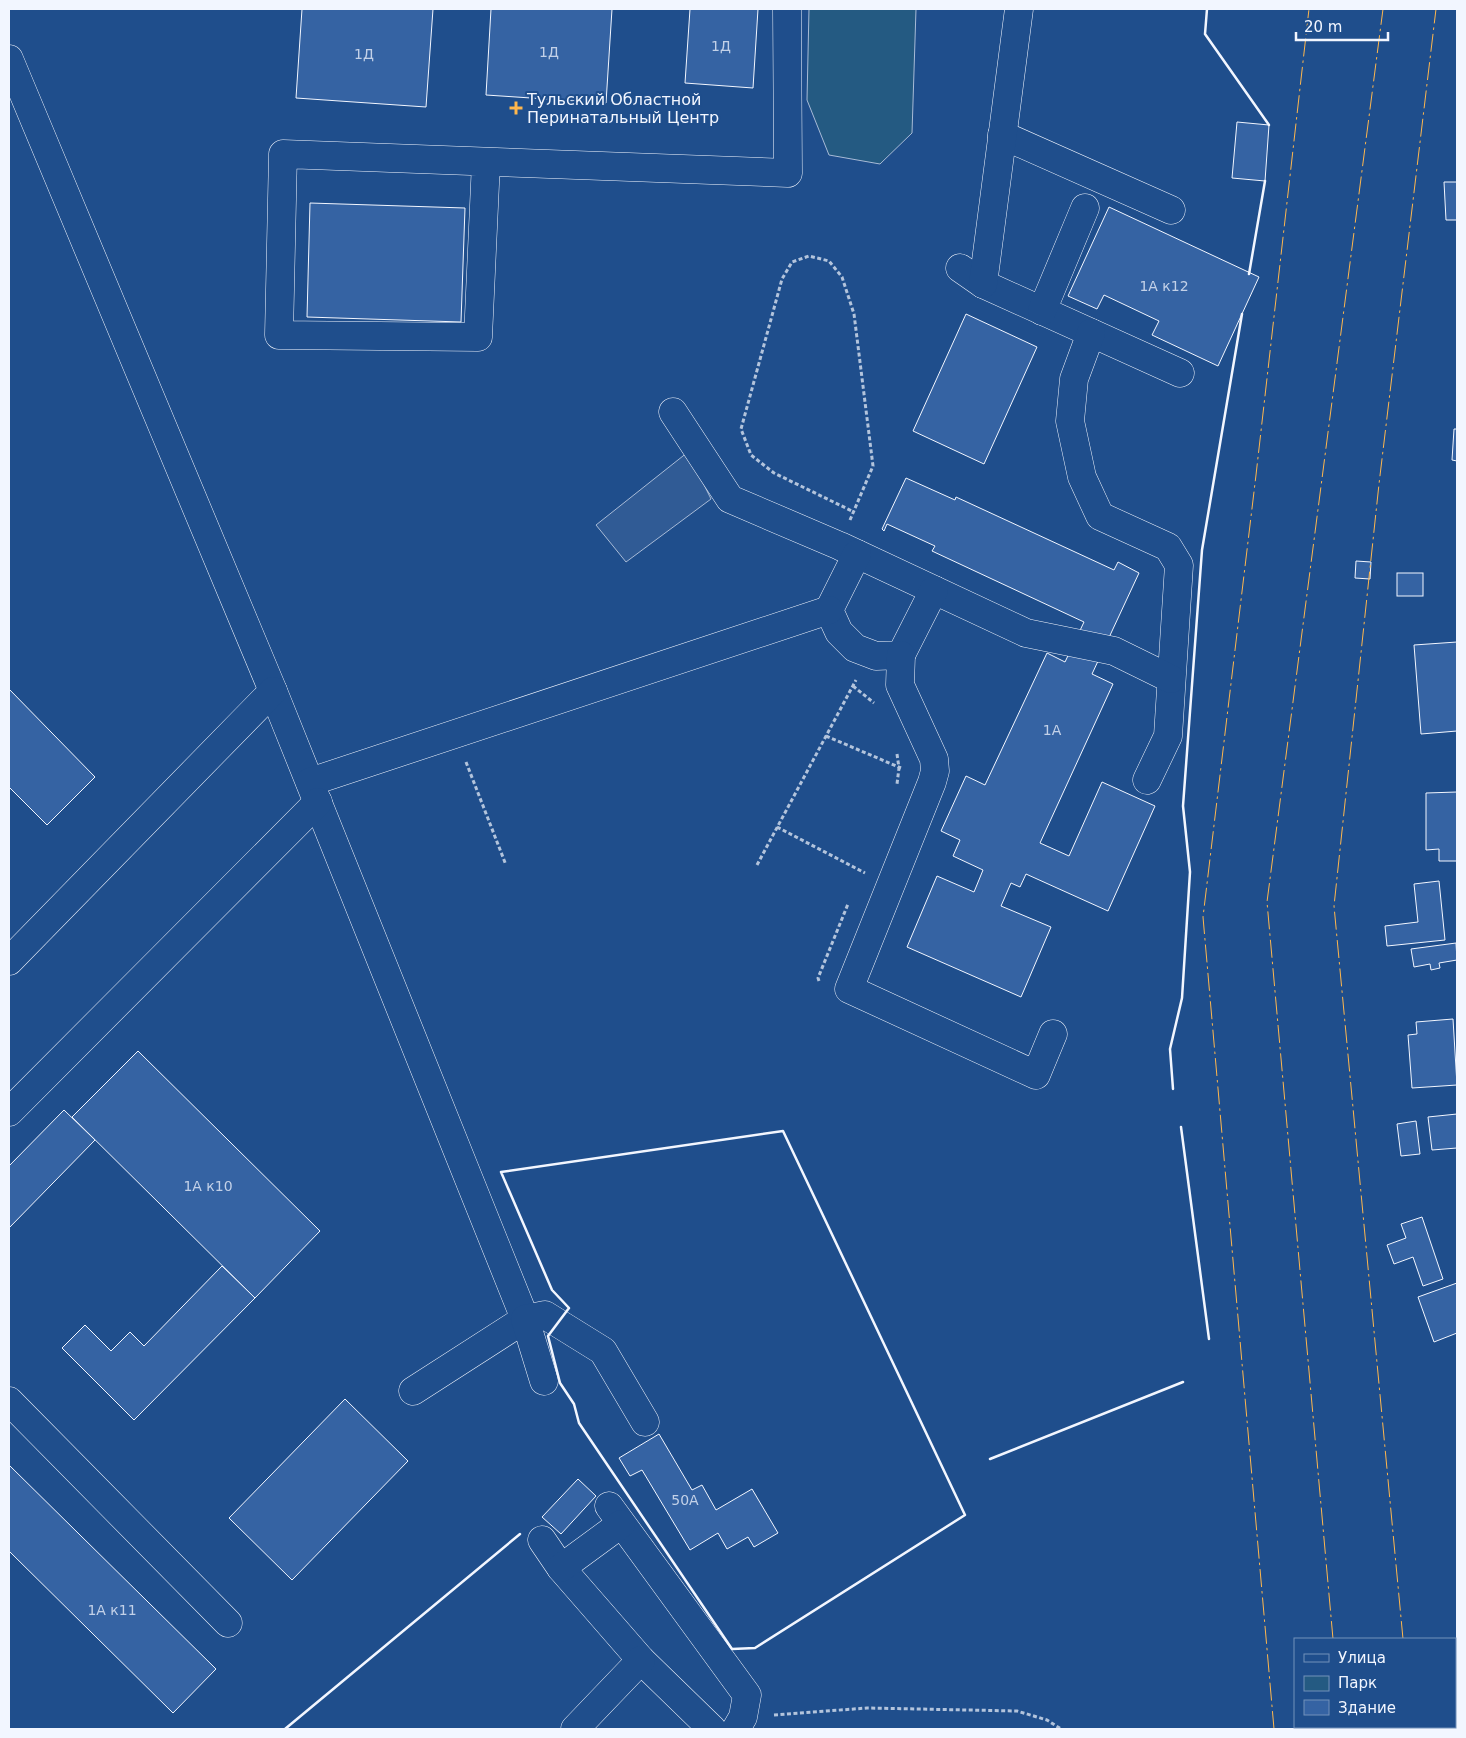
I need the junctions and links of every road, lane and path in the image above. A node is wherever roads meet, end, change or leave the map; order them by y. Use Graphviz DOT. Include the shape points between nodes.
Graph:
graph roads {
  1 [pos="787,9"];
  2 [pos="1018,9"];
  3 [pos="9,59"];
  4 [pos="1002,135"];
  5 [pos="486,162"];
  6 [pos="1085,208"];
  7 [pos="1171,210"];
  8 [pos="960,268"];
  9 [pos="983,284"];
  10 [pos="1042,311"];
  11 [pos="1091,333"];
  12 [pos="1180,373"];
  13 [pos="673,412"];
  14 [pos="854,512"];
  15 [pos="858,554"];
  16 [pos="934,590"];
  17 [pos="829,610"];
  18 [pos="870,654"];
  19 [pos="901,655"];
  20 [pos="1172,679"];
  21 [pos="852,686"];
  22 [pos="273,691"];
  23 [pos="880,708"];
  24 [pos="455,734"];
  25 [pos="826,736"];
  26 [pos="896,752"];
  27 [pos="900,768"];
  28 [pos="1147,780"];
  29 [pos="932,782"];
  30 [pos="314,792"];
  31 [pos="893,793"];
  32 [pos="777,826"];
  33 [pos="865,863"];
  34 [pos="756,864"];
  35 [pos="506,865"];
  36 [pos="862,871"];
  37 [pos="858,880"];
  38 [pos="891,886"];
  39 [pos="851,898"];
  40 [pos="9,961"];
  41 [pos="849,989"];
  42 [pos="1053,1034"];
  43 [pos="9,1112"];
  44 [pos="525,1319"];
  45 [pos="544,1381"];
  46 [pos="413,1392"];
  47 [pos="9,1401"];
  48 [pos="645,1422"];
  49 [pos="542,1540"];
  50 [pos="561,1568"];
  51 [pos="228,1623"];
  52 [pos="641,1660"];
  53 [pos="739,1723"];
  54 [pos="575,1729"];
  55 [pos="712,1729"];
  56 [pos="1061,1729"];
  1 -- 5 [label="street" via="788,173"];
  2 -- 4 [label="street"];
  3 -- 22 [label="street"];
  4 -- 7 [label="street"];
  4 -- 9 [label="street"];
  5 -- 5 [label="street" via="283,154 279,335 478,338"];
  6 -- 10 [label="street"];
  8 -- 9 [label="street"];
  9 -- 10 [label="street"];
  10 -- 11 [label="street"];
  11 -- 12 [label="street"];
  11 -- 20 [label="street" via="1074,379 1070,422 1082,477 1100,516 1168,547 1179,565"];
  13 -- 15 [label="street" via="730,499"];
  14 -- 14 [label="path" via="872,466 854,314 842,277 834,266 829,261 809,256 792,262 782,279 741,429 751,456 774,473"];
  15 -- 16 [label="street"];
  15 -- 17 [label="street"];
  16 -- 19 [label="street"];
  16 -- 20 [label="street" via="1026,633 1114,651"];
  17 -- 18 [label="street" via="839,632 855,648"];
  17 -- 24 [label="street"];
  18 -- 19 [label="street"];
  18 -- 21 [label="path"];
  19 -- 29 [label="street" via="900,685 934,759"];
  20 -- 28 [label="street" via="1168,736"];
  21 -- 23 [label="path"];
  21 -- 25 [label="path"];
  22 -- 30 [label="street"];
  22 -- 40 [label="street"];
  24 -- 30 [label="street"];
  24 -- 35 [label="path"];
  25 -- 27 [label="path"];
  25 -- 32 [label="path"];
  26 -- 27 [label="path"];
  27 -- 29 [label="path"];
  27 -- 31 [label="path"];
  29 -- 38 [label="street"];
  30 -- 43 [label="street"];
  30 -- 44 [label="street"];
  32 -- 34 [label="path"];
  32 -- 36 [label="path"];
  33 -- 36 [label="path"];
  36 -- 37 [label="path"];
  36 -- 38 [label="path"];
  38 -- 41 [label="street"];
  39 -- 41 [label="path" via="818,978 823,988 834,993"];
  41 -- 42 [label="street" via="1036,1075"];
  44 -- 45 [label="street"];
  44 -- 46 [label="street"];
  44 -- 48 [label="street" via="545,1315 603,1351"];
  47 -- 51 [label="street"];
  49 -- 50 [label="street"];
  50 -- 52 [label="street"];
  50 -- 53 [label="street" via="615,1515 747,1695"];
  52 -- 54 [label="street"];
  52 -- 55 [label="street"];
  53 -- 56 [label="path" via="867,1708 1018,1711 1046,1720"];
}
